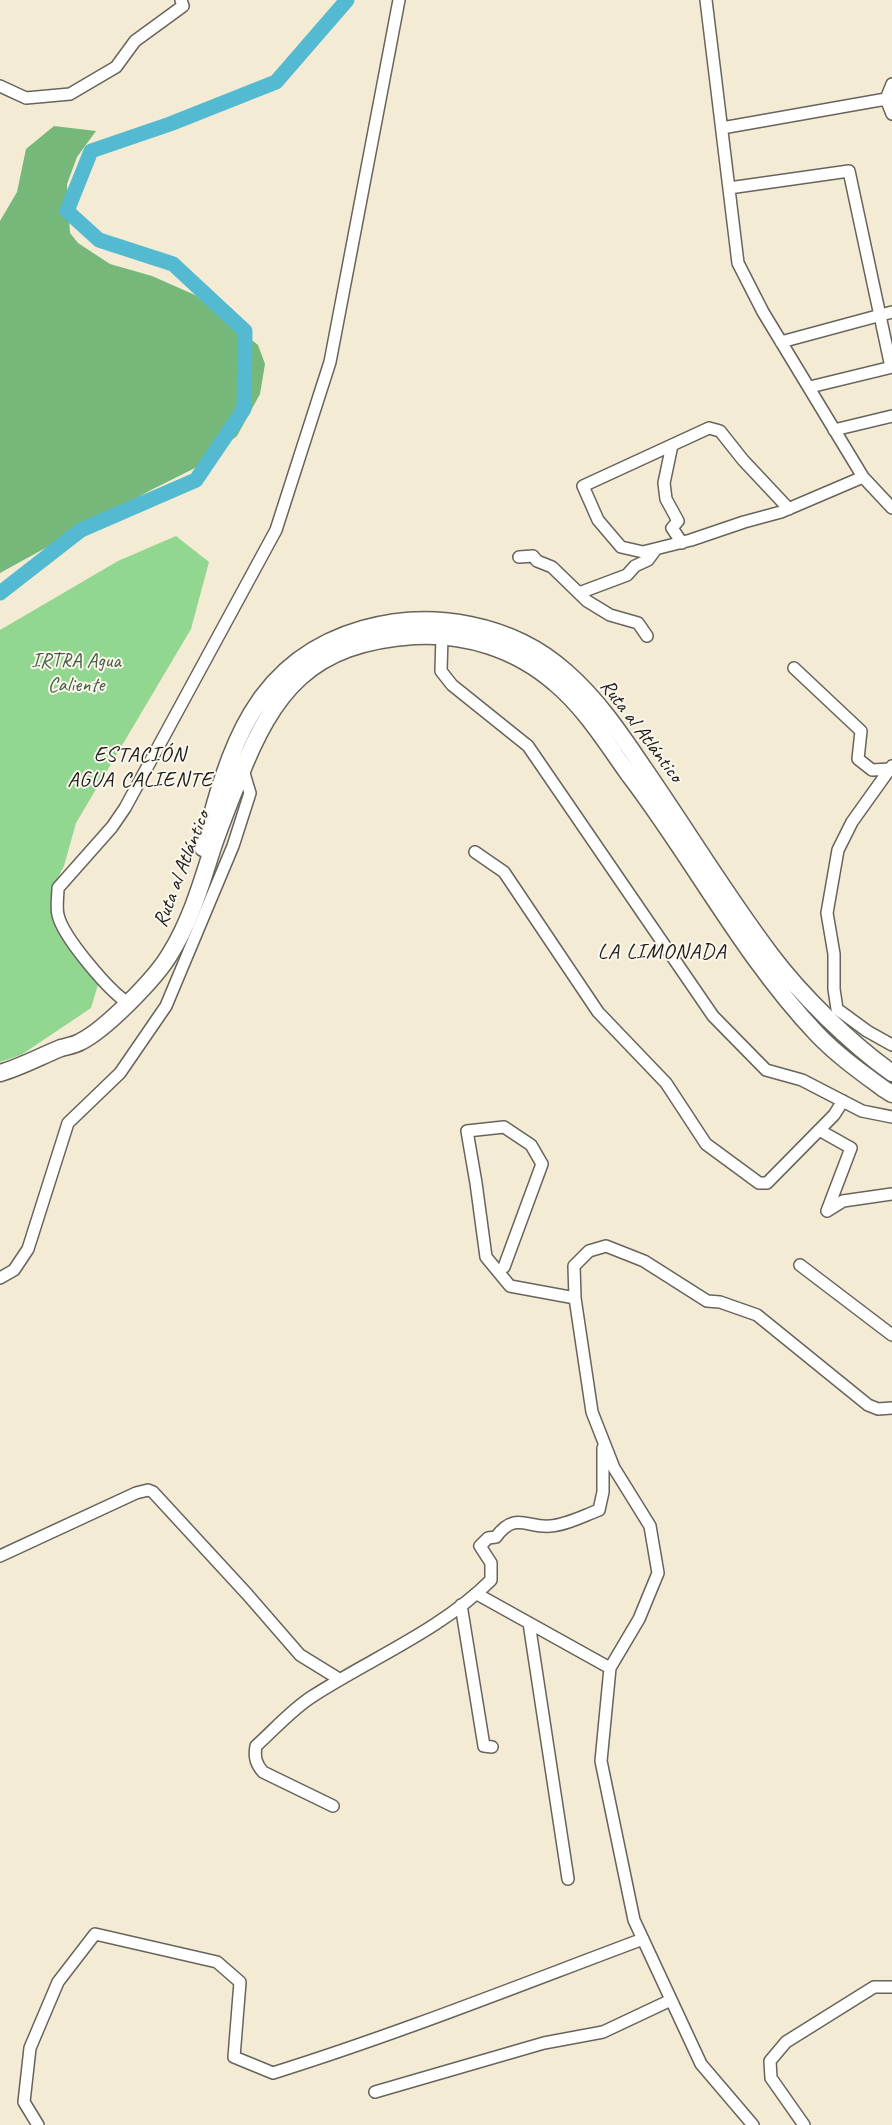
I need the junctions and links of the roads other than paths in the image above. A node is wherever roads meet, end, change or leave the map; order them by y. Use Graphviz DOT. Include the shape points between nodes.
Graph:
graph roads {
  1 [pos="181,0"];
  2 [pos="399,0"];
  3 [pos="706,0"];
  4 [pos="892,84"];
  5 [pos="0,86"];
  6 [pos="890,106"];
  7 [pos="722,128"];
  8 [pos="729,188"];
  9 [pos="892,312"];
  10 [pos="880,315"];
  11 [pos="781,342"];
  12 [pos="891,367"];
  13 [pos="810,387"];
  14 [pos="892,416"];
  15 [pos="834,430"];
  16 [pos="672,445"];
  17 [pos="863,477"];
  18 [pos="892,508"];
  19 [pos="789,509"];
  20 [pos="682,543"];
  21 [pos="656,549"];
  22 [pos="519,557"];
  23 [pos="579,593"];
  24 [pos="442,636"];
  25 [pos="647,636"];
  26 [pos="794,668"];
  27 [pos="242,770"];
  28 [pos="890,771"];
  29 [pos="476,852"];
  30 [pos="125,1001"];
  31 [pos="892,1046"];
  32 [pos="892,1072"];
  33 [pos="0,1073"];
  34 [pos="892,1094"];
  35 [pos="843,1101"];
  36 [pos="892,1118"];
  37 [pos="819,1130"];
  38 [pos="892,1194"];
  39 [pos="800,1265"];
  40 [pos="504,1267"];
  41 [pos="0,1278"];
  42 [pos="575,1298"];
  43 [pos="892,1335"];
  44 [pos="892,1408"];
  45 [pos="603,1439"];
  46 [pos="0,1556"];
  47 [pos="477,1594"];
  48 [pos="461,1605"];
  49 [pos="529,1623"];
  50 [pos="610,1668"];
  51 [pos="339,1679"];
  52 [pos="492,1747"];
  53 [pos="333,1806"];
  54 [pos="568,1879"];
  55 [pos="643,1940"];
  56 [pos="892,1987"];
  57 [pos="671,2000"];
  58 [pos="375,2092"];
  59 [pos="38,2125"];
  60 [pos="753,2125"];
  61 [pos="804,2125"];
  1 -- 5 [label="street" via="182,6 135,41 116,67 70,94 26,98"];
  2 -- 30 [label="street" via="330,362 276,530 125,808 58,888 58,914 66,934"];
  3 -- 7 [label="street"];
  4 -- 6 [label="street"];
  6 -- 7 [label="street"];
  7 -- 8 [label="street"];
  8 -- 10 [label="street" via="849,171"];
  8 -- 11 [label="street" via="738,263"];
  9 -- 10 [label="street"];
  10 -- 11 [label="street"];
  10 -- 12 [label="street"];
  11 -- 13 [label="street"];
  12 -- 13 [label="street"];
  13 -- 15 [label="street"];
  14 -- 15 [label="street"];
  15 -- 17 [label="street"];
  16 -- 19 [label="street" via="709,428 720,431"];
  16 -- 20 [label="street" via="664,484 666,499 678,521 672,528"];
  16 -- 21 [label="street" via="583,486 598,520 621,547 644,552"];
  17 -- 18 [label="street"];
  17 -- 19 [label="street"];
  19 -- 20 [label="street"];
  20 -- 21 [label="street"];
  21 -- 23 [label="street" via="648,560 635,566 627,575"];
  22 -- 23 [label="street" via="533,556 552,567"];
  23 -- 25 [label="street" via="610,615 638,623"];
  24 -- 27 [label="highway, Ruta al Atlántico" via="385,638 323,659 298,677 273,707"];
  24 -- 34 [label="highway, Ruta al Atlántico" via="504,650 544,673 569,694 647,798 756,959 795,1009 825,1042"];
  24 -- 35 [label="street" via="442,671 452,685 528,746 713,1016 766,1070 802,1080"];
  26 -- 28 [label="street" via="861,731 858,759 872,770"];
  27 -- 30 [label="highway, Ruta al Atlántico" via="188,921 170,956"];
  27 -- 41 [label="street" via="250,793 233,846 166,1006 120,1073 68,1123 28,1249 14,1270"];
  28 -- 31 [label="street" via="852,822 838,850 827,913 838,1009"];
  29 -- 37 [label="street" via="504,872 598,1012 666,1083 706,1144 759,1183 766,1183"];
  30 -- 32 [label="highway, Ruta al Atlántico" via="164,948 182,914 213,808 237,742 249,714 268,688 309,651 341,635 380,624 454,622 508,635 566,671 604,711 771,956 806,996"];
  30 -- 33 [label="highway, Ruta al Atlántico" via="82,1042"];
  35 -- 36 [label="street" via="862,1111"];
  35 -- 37 [label="street"];
  37 -- 38 [label="street" via="851,1148 827,1212 843,1201"];
  39 -- 43 [label="street"];
  40 -- 42 [label="street" via="542,1164 531,1146 504,1127 467,1131 486,1257 510,1286"];
  42 -- 44 [label="street" via="574,1266 589,1251 606,1246 644,1261 707,1301 720,1302 757,1315 868,1405 878,1409"];
  42 -- 45 [label="street" via="592,1412"];
  45 -- 47 [label="street" via="603,1492 599,1510 548,1526 519,1522 502,1529 496,1537 488,1538 480,1546 491,1563 491,1580"];
  45 -- 50 [label="street" via="614,1468 650,1526 658,1573 639,1619"];
  46 -- 51 [label="street" via="148,1490 300,1655"];
  47 -- 48 [label="street"];
  47 -- 49 [label="street"];
  48 -- 51 [label="street"];
  48 -- 52 [label="street" via="484,1746"];
  49 -- 50 [label="street"];
  49 -- 54 [label="street"];
  50 -- 55 [label="street" via="601,1761 634,1920"];
  51 -- 53 [label="street" via="310,1698 256,1746 254,1754 256,1764 263,1772"];
  55 -- 57 [label="street"];
  55 -- 59 [label="street" via="358,2046 273,2073 234,2057 240,1982 217,1962 95,1934 58,1982 30,2048 24,2102"];
  56 -- 61 [label="street" via="874,1987 786,2042 770,2061 770,2078"];
  57 -- 58 [label="street" via="603,2032 544,2043"];
  57 -- 60 [label="street" via="701,2064"];
}
